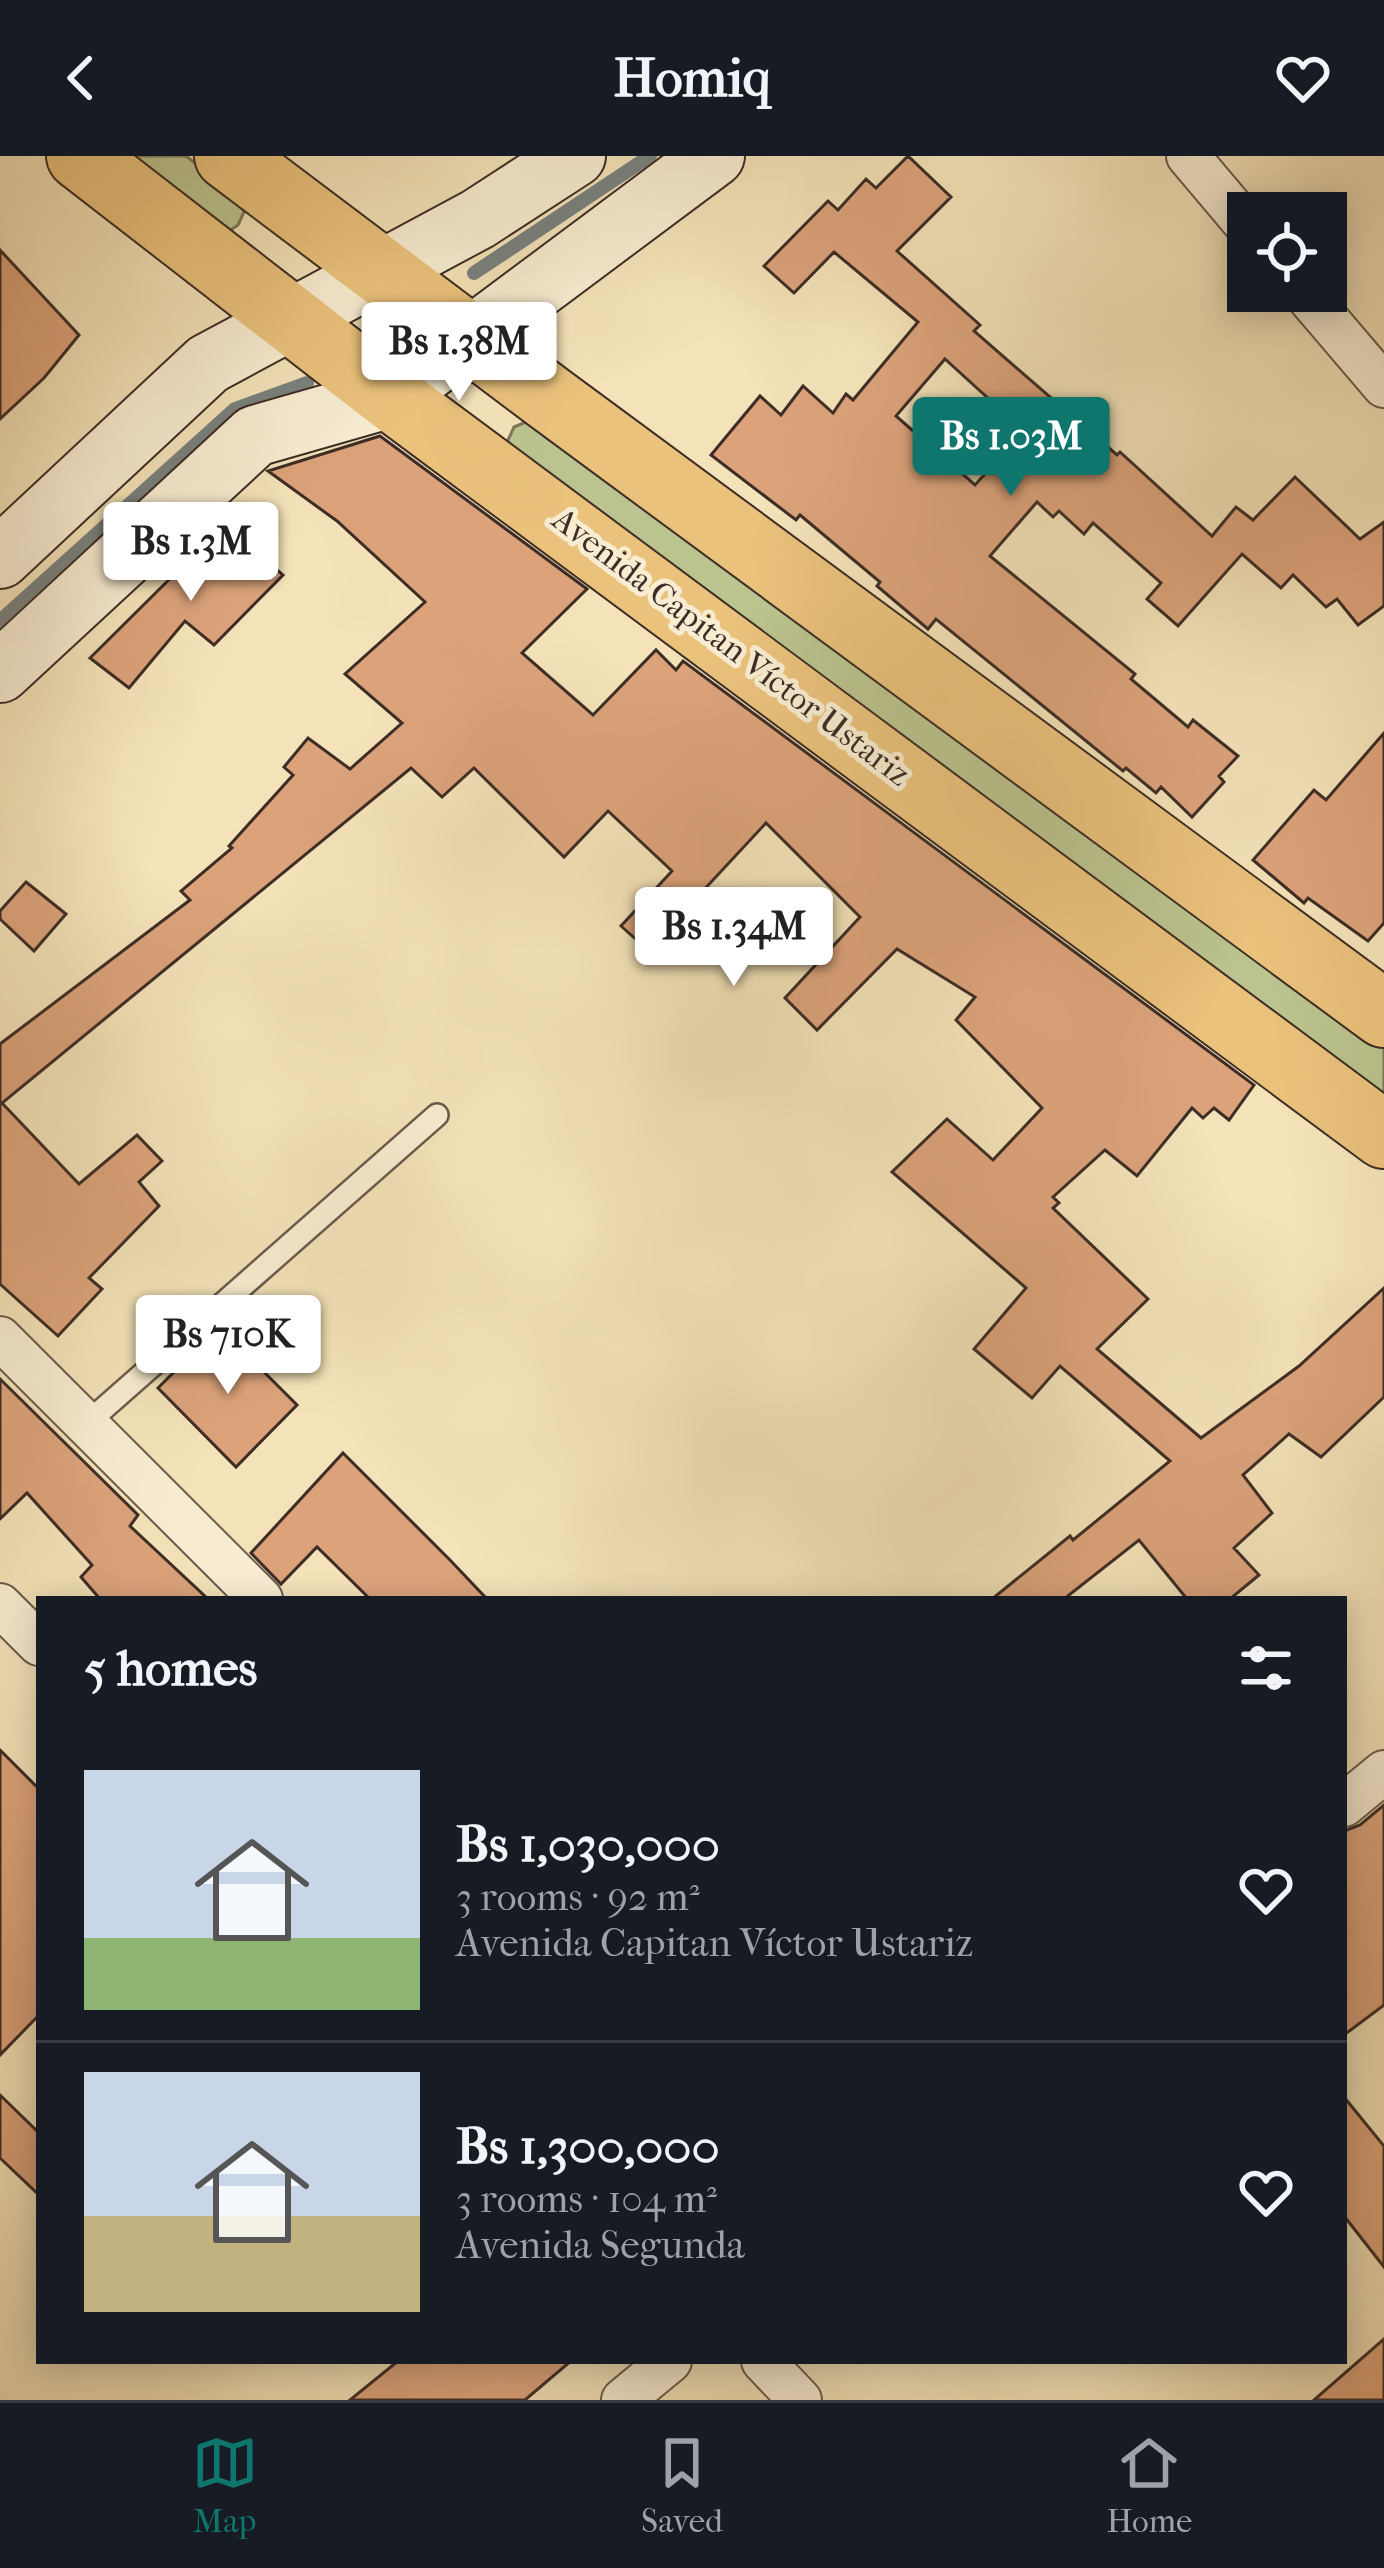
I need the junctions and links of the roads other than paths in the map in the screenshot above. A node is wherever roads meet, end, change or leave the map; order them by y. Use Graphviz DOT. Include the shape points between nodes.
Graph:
graph roads {
  1 [pos="80,156"];
  2 [pos="575,156"];
  3 [pos="714,156"];
  4 [pos="1188,156"];
  5 [pos="243,167"];
  6 [pos="1227,202"];
  7 [pos="197,246"];
  8 [pos="382,271"];
  9 [pos="1321,312"];
  10 [pos="292,318"];
  11 [pos="469,337"];
  12 [pos="1384,386"];
  13 [pos="391,397"];
  14 [pos="549,398"];
  15 [pos="485,463"];
  16 [pos="0,558"];
  17 [pos="0,672"];
  18 [pos="1384,1014"];
  19 [pos="437,1115"];
  20 [pos="1384,1136"];
  21 [pos="0,1338"];
  22 [pos="86,1424"];
  23 [pos="258,1596"];
  24 [pos="0,1605"];
  25 [pos="36,1641"];
  26 [pos="1384,1772"];
  27 [pos="1347,1803"];
  28 [pos="666,2364"];
  29 [pos="766,2364"];
  30 [pos="623,2400"];
  31 [pos="800,2400"];
  1 -- 7 [label="main road, Avenida Capitan Víctor Ustariz"];
  2 -- 8 [label="main road"];
  3 -- 11 [label="main road"];
  4 -- 6 [label="street"];
  5 -- 7 [label="main road" via="265,205 266,226 253,241 230,248"];
  5 -- 8 [label="main road"];
  7 -- 10 [label="main road, Avenida Capitan Víctor Ustariz"];
  8 -- 10 [label="main road"];
  8 -- 11 [label="main road"];
  9 -- 12 [label="street"];
  10 -- 13 [label="main road, Avenida Capitan Víctor Ustariz"];
  10 -- 16 [label="main road" via="208,364"];
  11 -- 13 [label="main road"];
  11 -- 14 [label="main road"];
  13 -- 15 [label="main road, Avenida Capitan Víctor Ustariz"];
  13 -- 17 [label="main road" via="254,436"];
  14 -- 15 [label="main road" via="502,413 487,432"];
  14 -- 18 [label="main road"];
  15 -- 20 [label="main road, Avenida Capitan Víctor Ustariz"];
  19 -- 22 [label="lane"];
  21 -- 22 [label="street"];
  22 -- 23 [label="street"];
  24 -- 25 [label="street"];
  26 -- 27 [label="street"];
  28 -- 30 [label="street"];
  29 -- 31 [label="street"];
}
